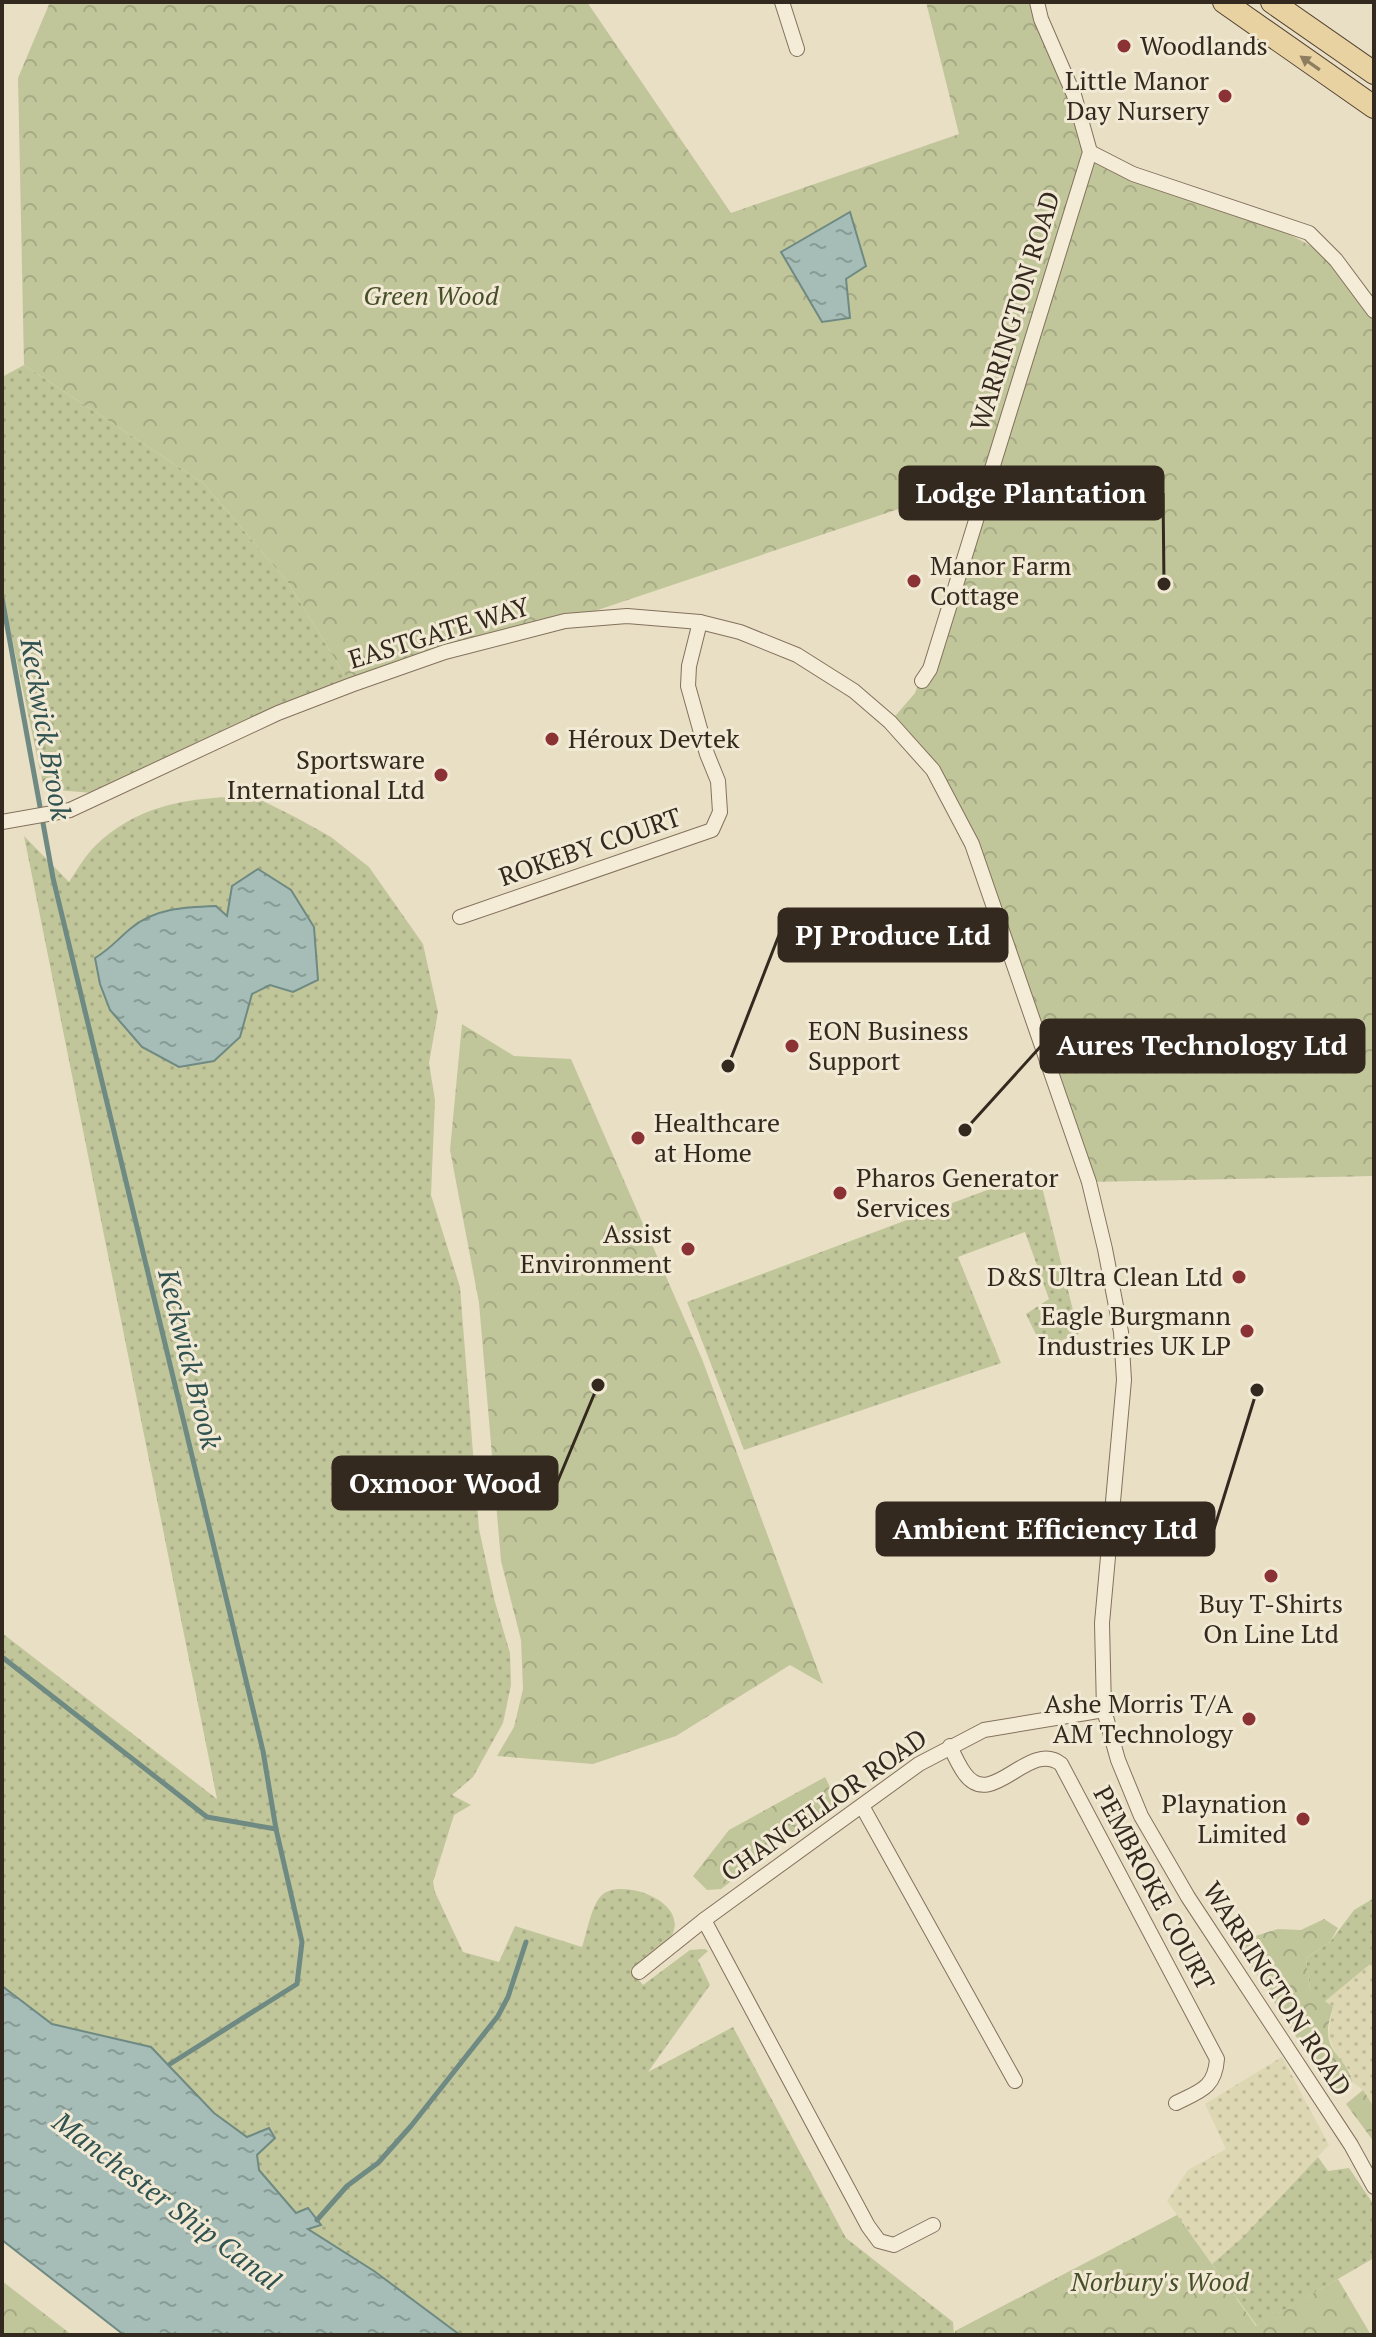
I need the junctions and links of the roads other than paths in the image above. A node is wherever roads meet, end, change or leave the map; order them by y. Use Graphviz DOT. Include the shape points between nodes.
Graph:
graph roads {
  1 [pos="782,2"];
  2 [pos="1037,2"];
  3 [pos="1224,2"];
  4 [pos="1272,2"];
  5 [pos="797,49"];
  6 [pos="1374,73"];
  7 [pos="1374,107"];
  8 [pos="1090,152"];
  9 [pos="1374,311"];
  10 [pos="700,622"];
  11 [pos="922,681"];
  12 [pos="890,722"];
  13 [pos="2,822"];
  14 [pos="460,917"];
  15 [pos="1104,1710"];
  16 [pos="950,1746"];
  17 [pos="862,1806"];
  18 [pos="704,1920"];
  19 [pos="639,1972"];
  20 [pos="1015,2081"];
  21 [pos="1176,2103"];
  22 [pos="1374,2187"];
  23 [pos="933,2225"];
  1 -- 5 [label="street"];
  2 -- 8 [label="street"];
  7 -- 3 [label="main road, one-way"];
  4 -- 6 [label="main road"];
  8 -- 9 [label="street" via="1133,174 1309,233"];
  8 -- 11 [label="street, WARRINGTON ROAD" via="966,557"];
  10 -- 12 [label="street, EASTGATE WAY" via="797,655 854,691"];
  10 -- 13 [label="street, EASTGATE WAY" via="627,616 565,621 445,652 278,713 70,810"];
  10 -- 14 [label="street, ROKEBY COURT" via="688,686 718,781 720,812 712,830"];
  12 -- 15 [label="street, WARRINGTON ROAD" via="933,770 972,844 1089,1182 1105,1249 1124,1380 1102,1623"];
  15 -- 16 [label="street, CHANCELLOR ROAD" via="984,1730"];
  15 -- 22 [label="street, WARRINGTON ROAD" via="1141,1816"];
  16 -- 17 [label="street, CHANCELLOR ROAD"];
  16 -- 21 [label="street, PEMBROKE COURT" via="965,1776 984,1784 1042,1757 1061,1764 1217,2059 1207,2088"];
  17 -- 18 [label="street, CHANCELLOR ROAD"];
  17 -- 20 [label="street"];
  18 -- 19 [label="street, CHANCELLOR ROAD"];
  18 -- 23 [label="street" via="879,2241 894,2245"];
}
